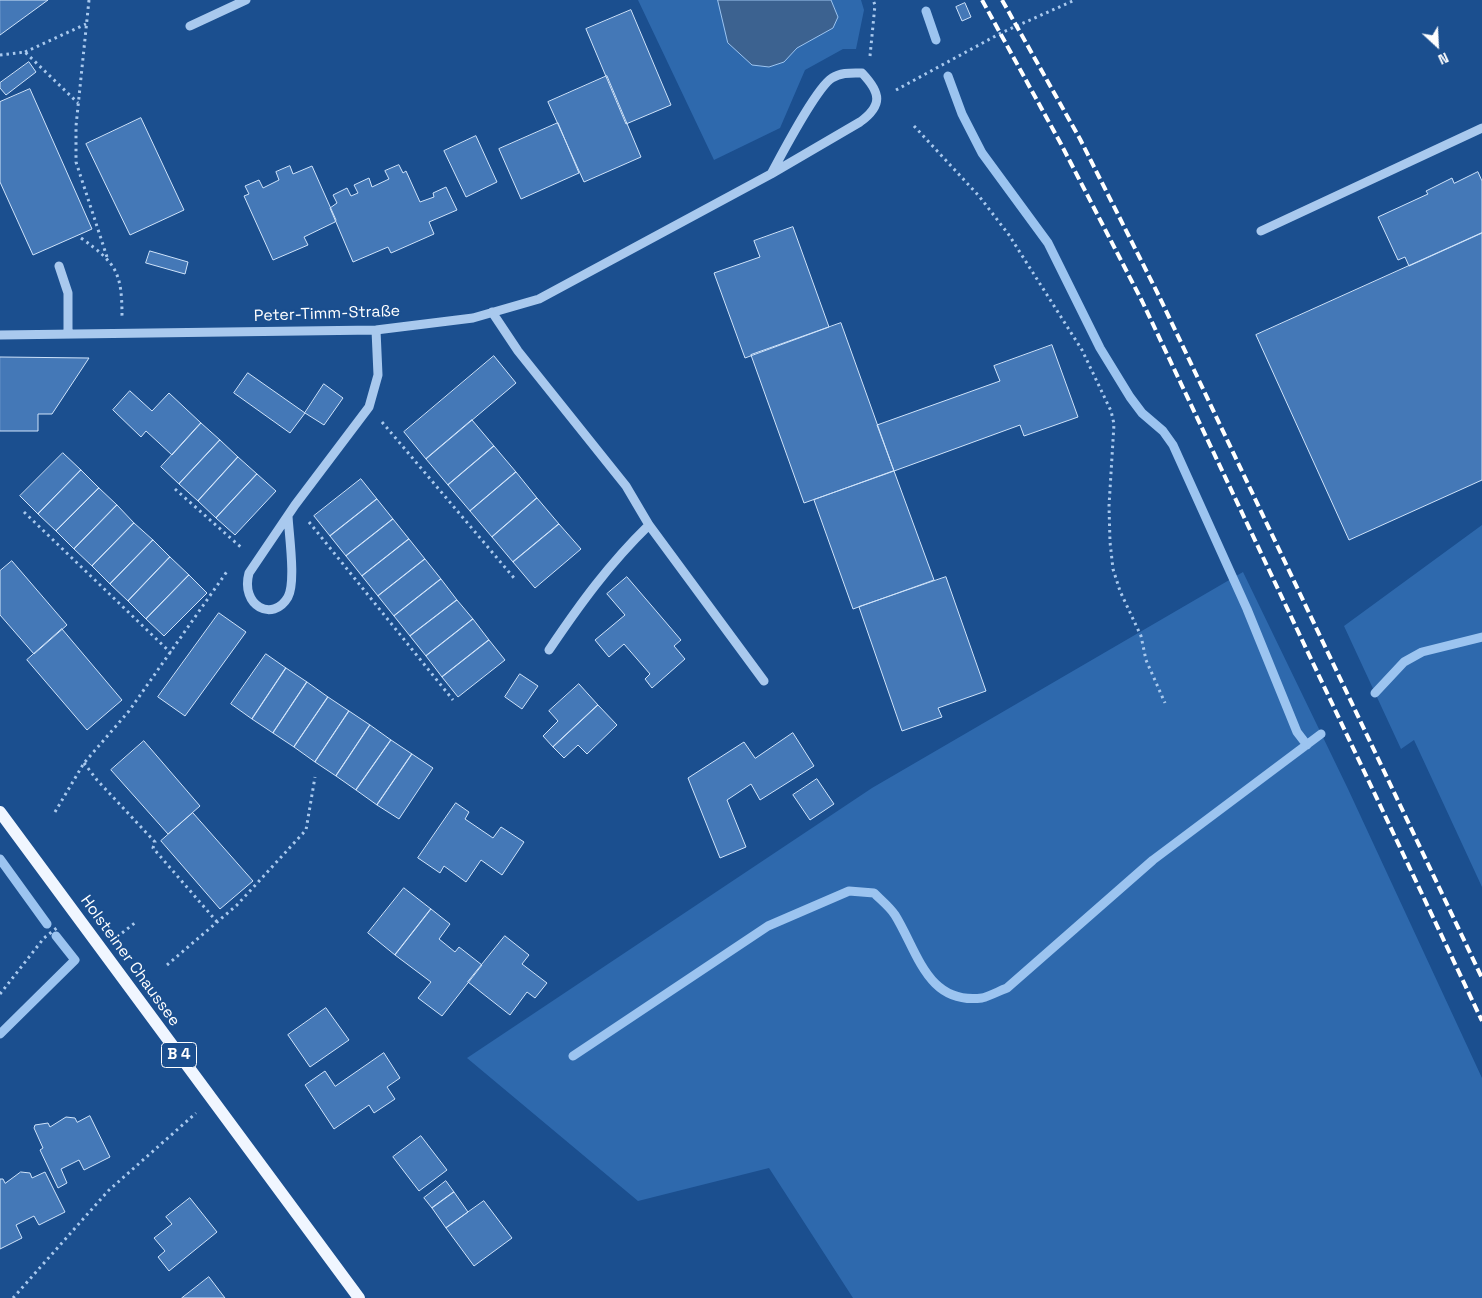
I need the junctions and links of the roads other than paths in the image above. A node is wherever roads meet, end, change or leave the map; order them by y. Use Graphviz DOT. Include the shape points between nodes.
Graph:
graph roads {
  1 [pos="246,0"];
  2 [pos="190,26"];
  3 [pos="1482,128"];
  4 [pos="771,174"];
  5 [pos="1261,231"];
  6 [pos="60,266"];
  7 [pos="492,312"];
  8 [pos="376,330"];
  9 [pos="68,334"];
  10 [pos="0,335"];
  11 [pos="288,516"];
  12 [pos="649,524"];
  13 [pos="549,650"];
  14 [pos="764,681"];
  15 [pos="0,812"];
  16 [pos="358,1298"];
  1 -- 2 [label="street"];
  3 -- 5 [label="street"];
  4 -- 4 [label="street, Peter-Timm-Straße" via="820,92 832,78 846,72 862,73 874,85 878,100 873,112"];
  4 -- 7 [label="street, Peter-Timm-Straße" via="539,299"];
  6 -- 9 [label="street" via="68,293"];
  7 -- 8 [label="street, Peter-Timm-Straße" via="473,318"];
  7 -- 12 [label="street" via="518,351 626,486"];
  8 -- 9 [label="street, Peter-Timm-Straße"];
  8 -- 11 [label="street" via="378,375 369,407"];
  9 -- 10 [label="street, Peter-Timm-Straße"];
  11 -- 11 [label="street" via="249,573 245,586 249,598 266,610 278,607 288,597 291,585"];
  12 -- 13 [label="street" via="618,555"];
  12 -- 14 [label="street"];
  15 -- 16 [label="main road, Holsteiner Chaussee / B 4"];
}
